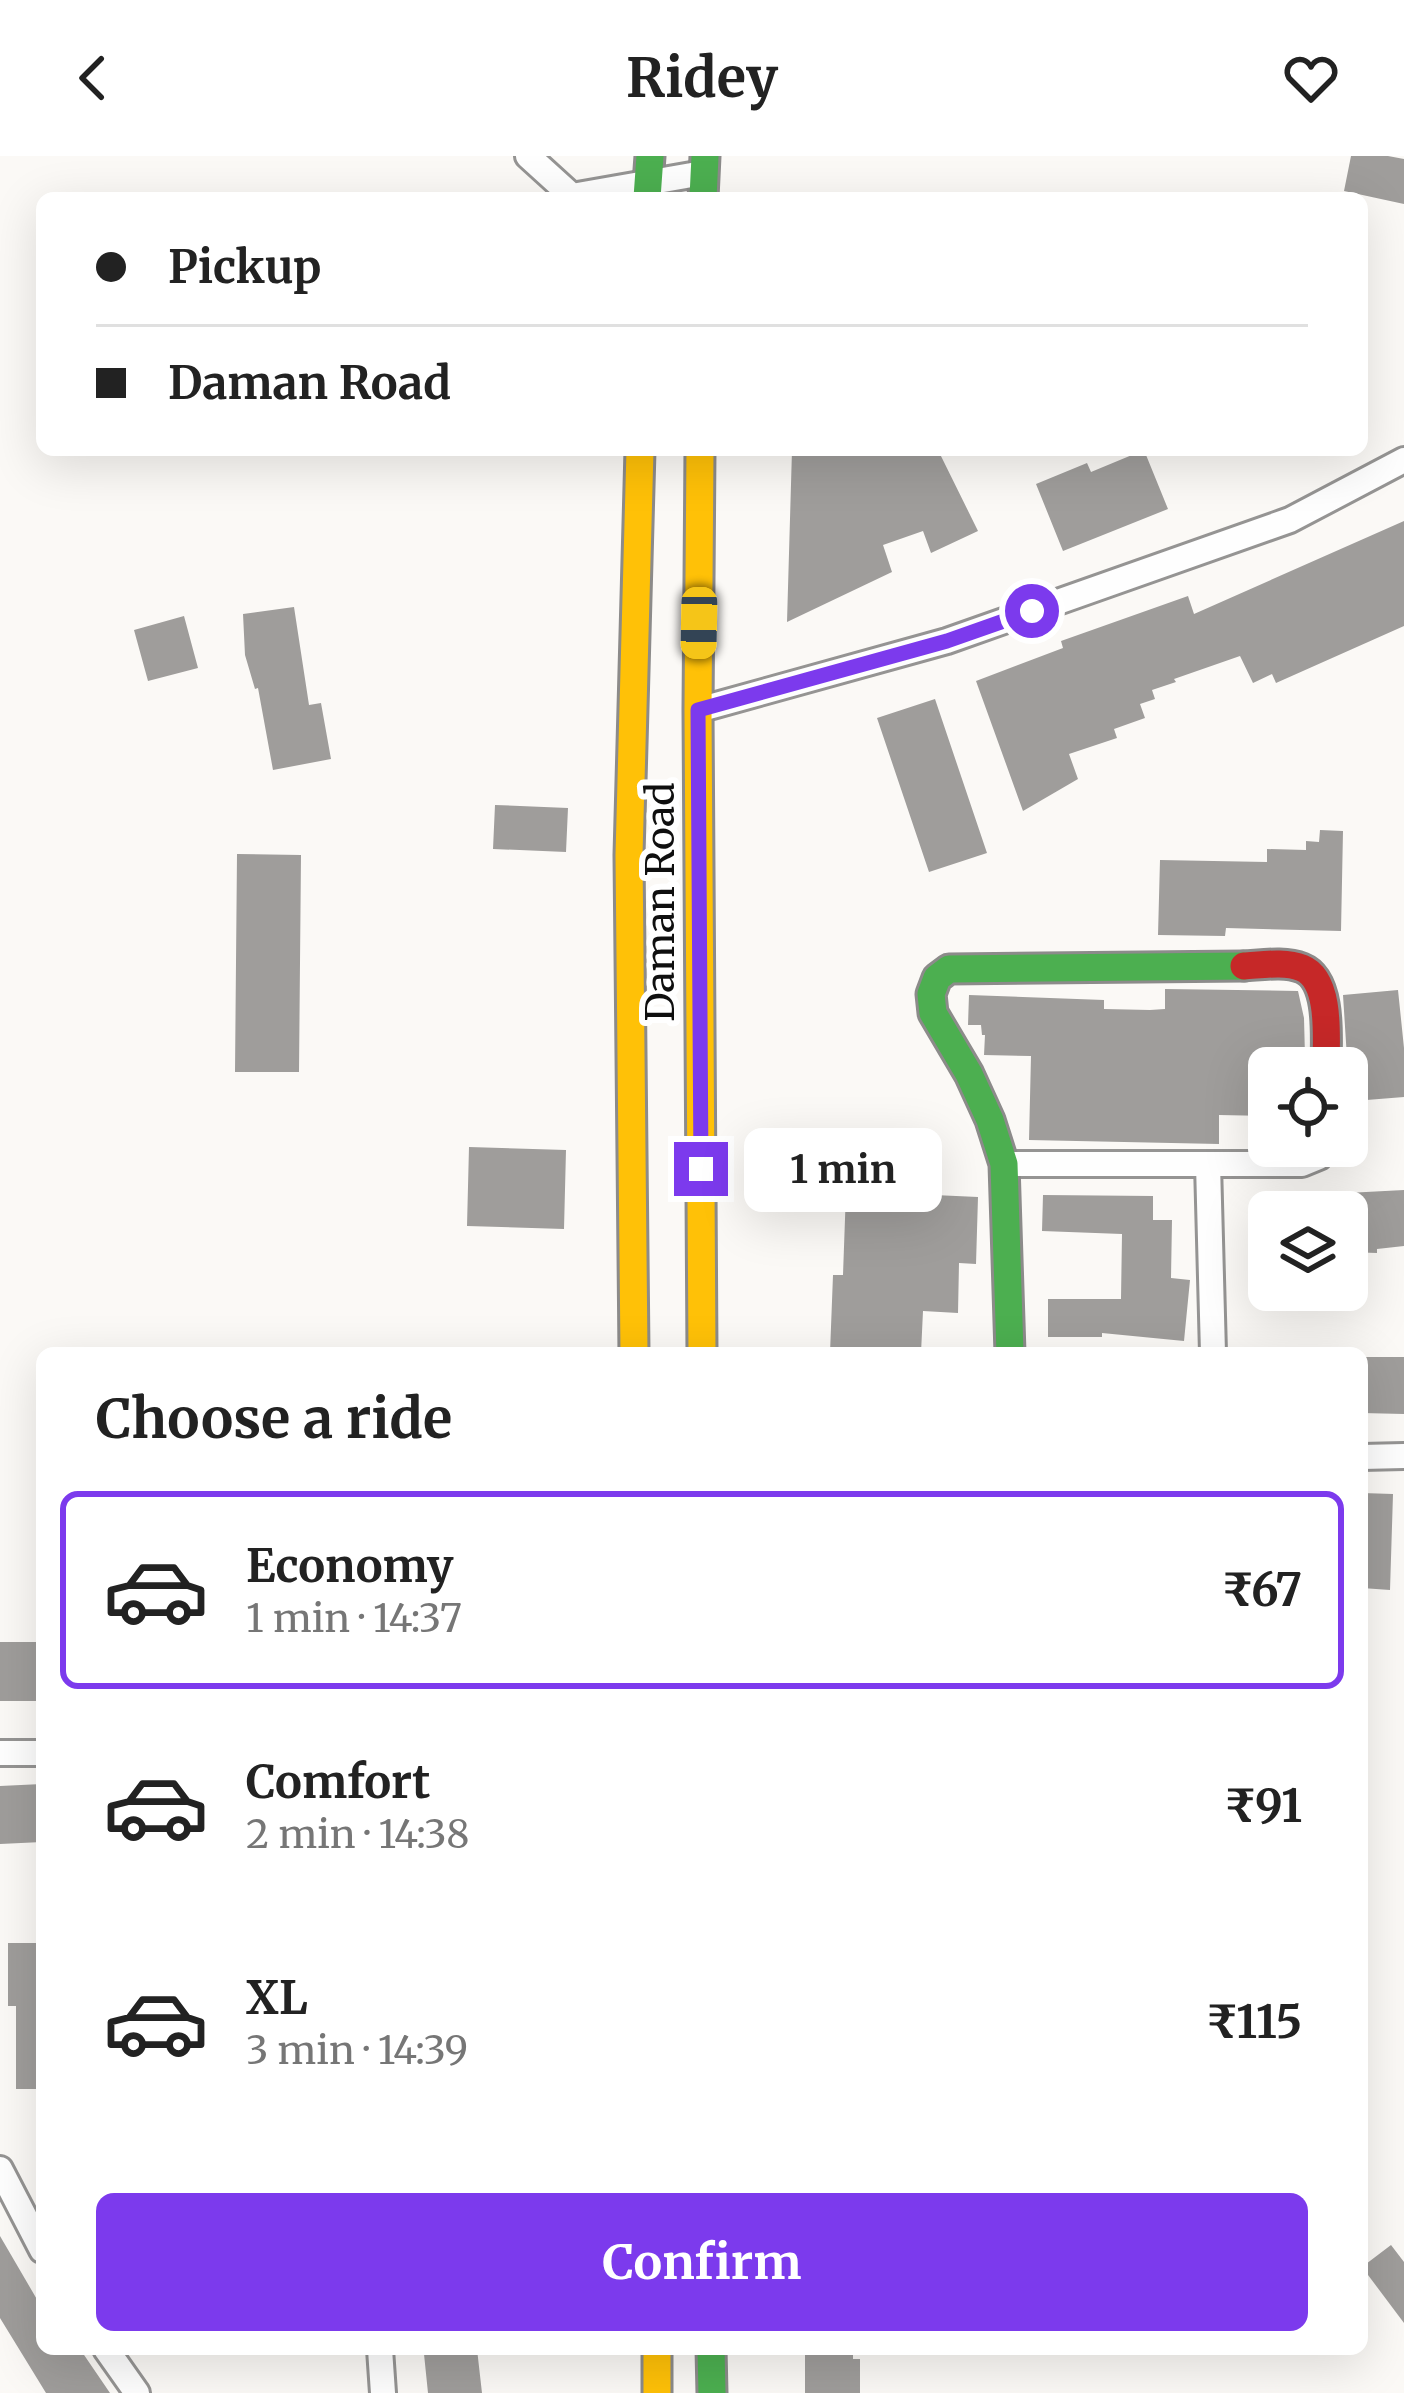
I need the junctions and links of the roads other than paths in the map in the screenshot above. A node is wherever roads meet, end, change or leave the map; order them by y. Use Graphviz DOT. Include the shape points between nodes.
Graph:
graph roads {
  1 [pos="528,156"];
  2 [pos="704,176"];
  3 [pos="648,179"];
  4 [pos="568,192"];
  5 [pos="590,192"];
  6 [pos="640,456"];
  7 [pos="700,456"];
  8 [pos="1404,460"];
  9 [pos="698,710"];
  10 [pos="1325,1047"];
  11 [pos="1004,1164"];
  12 [pos="1208,1164"];
  13 [pos="1248,1164"];
  14 [pos="634,1347"];
  15 [pos="702,1347"];
  16 [pos="1010,1347"];
  17 [pos="1214,1347"];
  18 [pos="1368,1456"];
  19 [pos="1404,1456"];
  20 [pos="0,1753"];
  21 [pos="36,1754"];
  22 [pos="0,2169"];
  23 [pos="36,2238"];
  24 [pos="110,2355"];
  25 [pos="380,2355"];
  26 [pos="656,2355"];
  27 [pos="711,2355"];
  28 [pos="137,2393"];
  29 [pos="383,2393"];
  30 [pos="657,2393"];
  31 [pos="712,2393"];
  1 -- 4 [label="street"];
  2 -- 3 [label="street"];
  3 -- 5 [label="street"];
  6 -- 14 [label="main road" via="629,855"];
  7 -- 9 [label="main road, Daman Road"];
  8 -- 9 [label="street" via="1290,520 947,641"];
  9 -- 15 [label="main road, Daman Road"];
  10 -- 11 [label="main road" via="1318,980 1290,965 950,969 931,994 933,1013 991,1120"];
  11 -- 12 [label="street"];
  11 -- 16 [label="main road"];
  12 -- 13 [label="street"];
  12 -- 17 [label="street"];
  18 -- 19 [label="street"];
  20 -- 21 [label="street"];
  22 -- 23 [label="street"];
  24 -- 28 [label="street"];
  25 -- 29 [label="street"];
  26 -- 30 [label="main road"];
  27 -- 31 [label="main road"];
}
